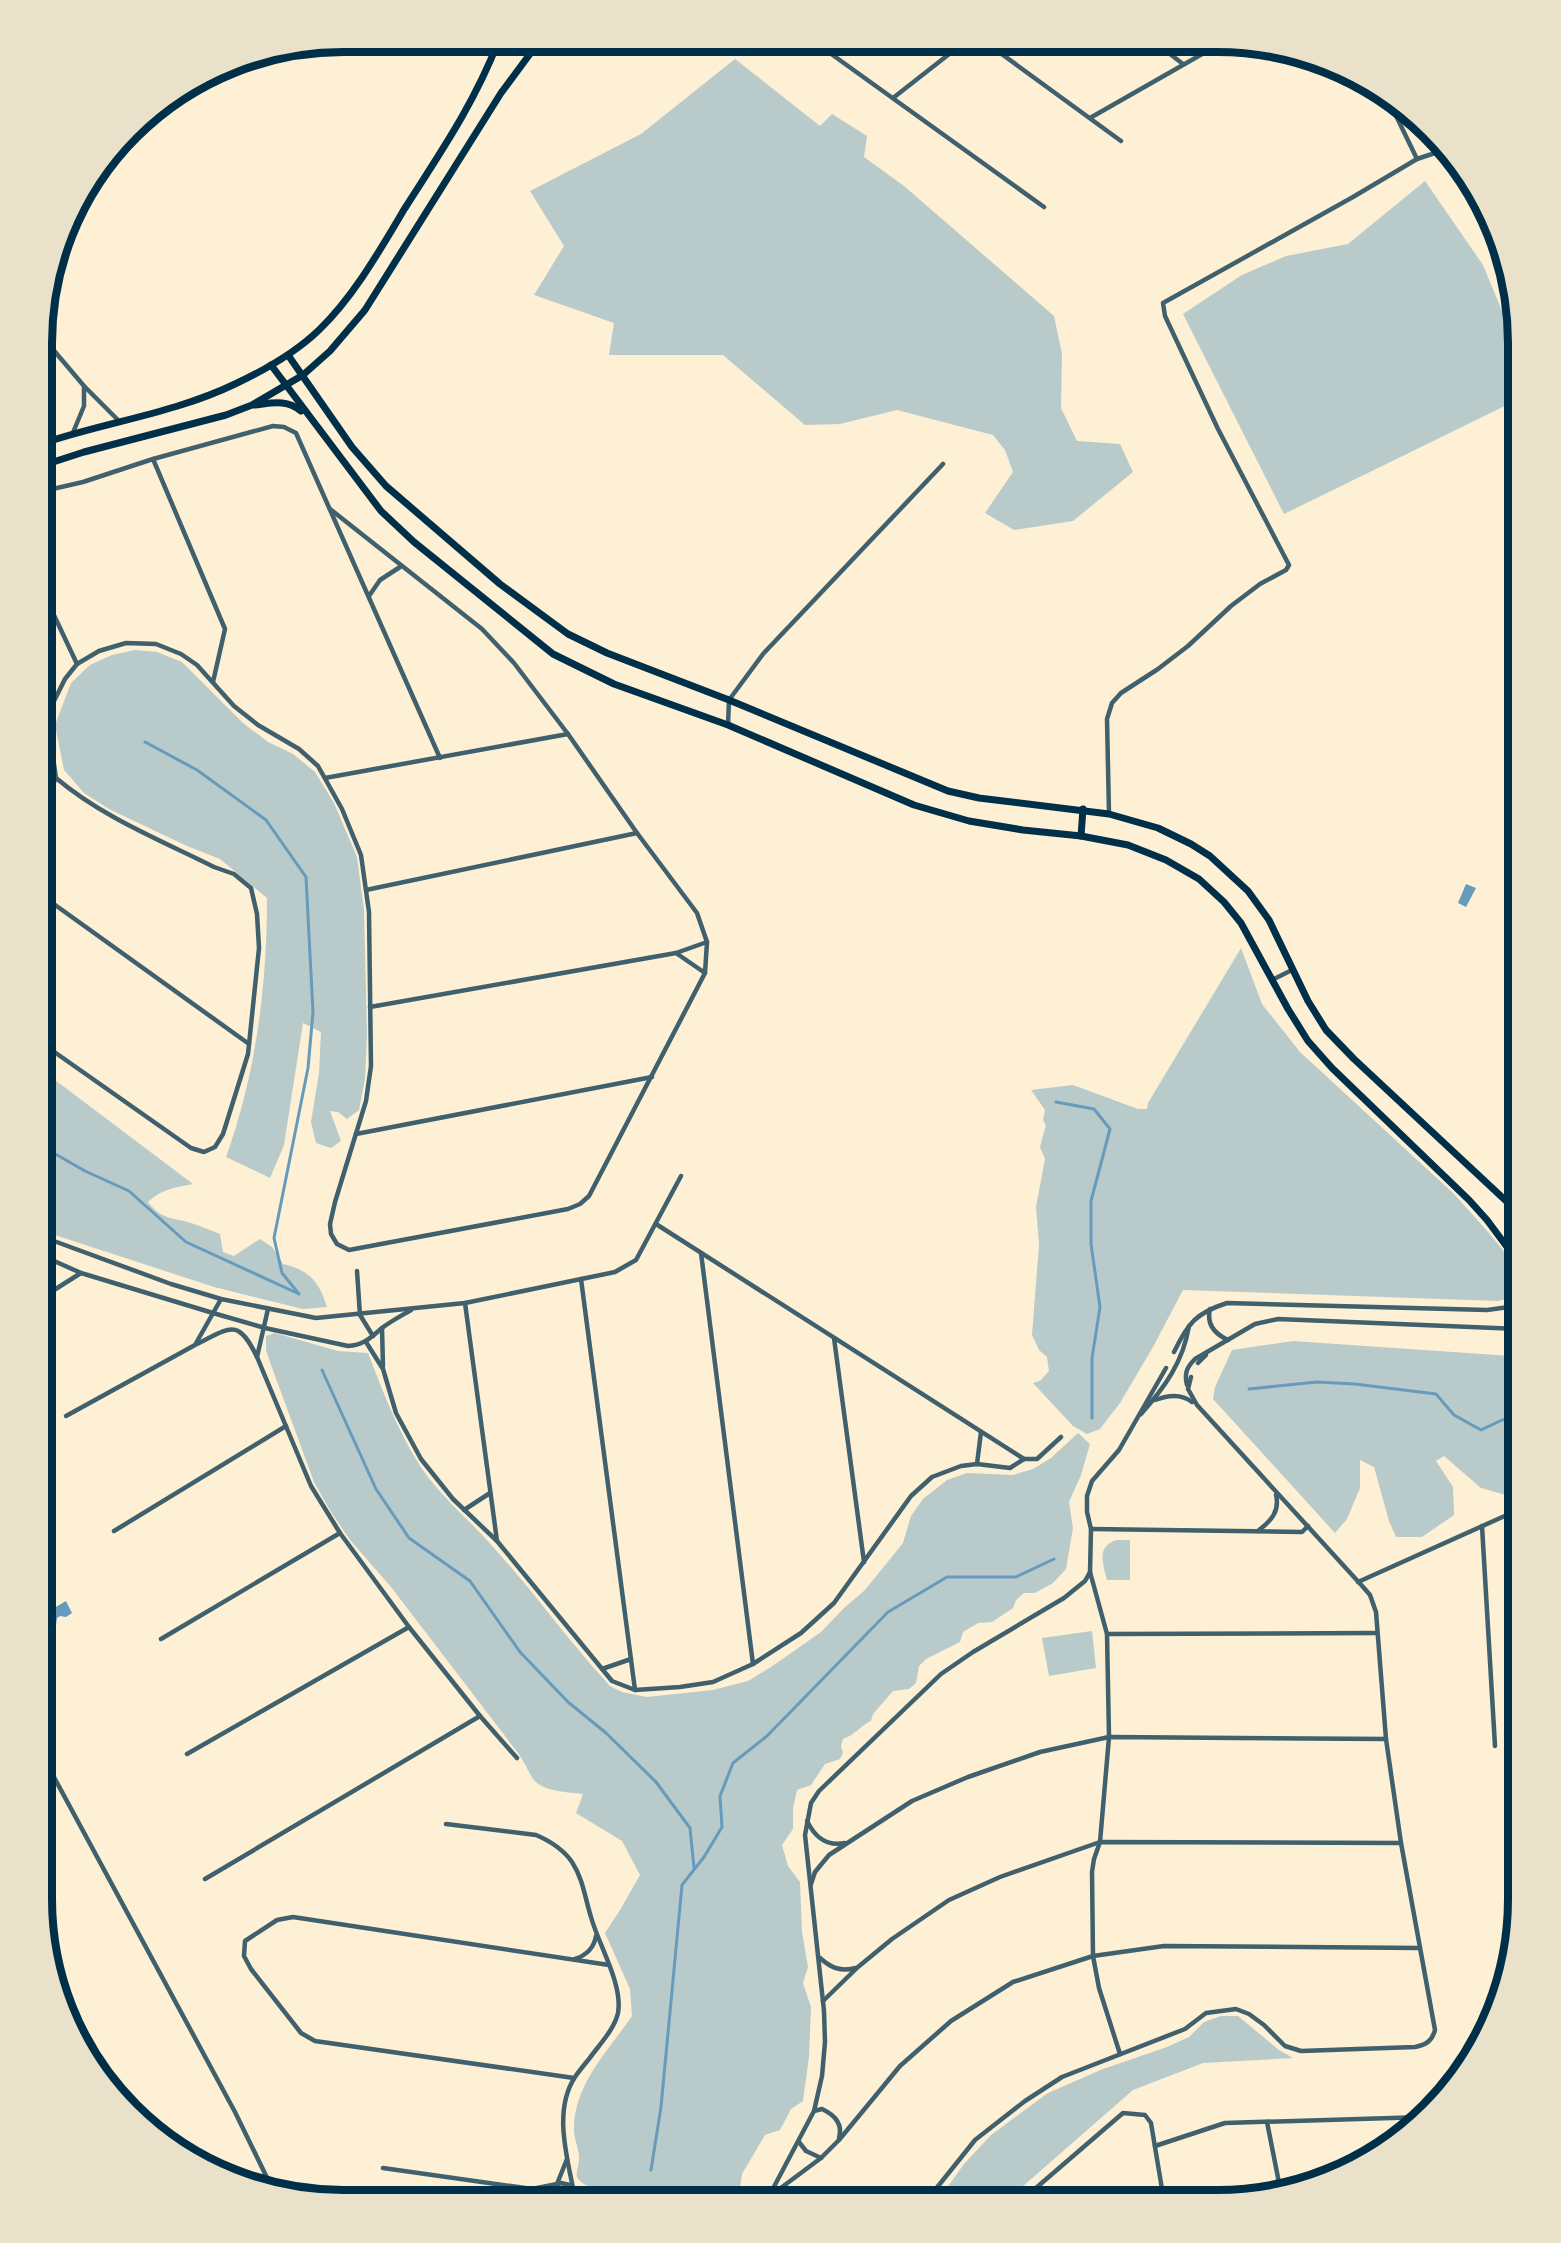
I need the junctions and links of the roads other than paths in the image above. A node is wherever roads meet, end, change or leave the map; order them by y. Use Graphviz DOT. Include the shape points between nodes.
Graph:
graph roads {
  1 [pos="493,52"];
  2 [pos="531,52"];
  3 [pos="829,52"];
  4 [pos="952,52"];
  5 [pos="999,52"];
  6 [pos="1168,52"];
  7 [pos="1205,52"];
  8 [pos="1183,64"];
  9 [pos="893,98"];
  10 [pos="1395,113"];
  11 [pos="1090,118"];
  12 [pos="1121,141"];
  13 [pos="1436,152"];
  14 [pos="1417,159"];
  15 [pos="1044,207"];
  16 [pos="52,348"];
  17 [pos="288,355"];
  18 [pos="271,365"];
  19 [pos="303,375"];
  20 [pos="84,386"];
  21 [pos="286,386"];
  22 [pos="252,405"];
  23 [pos="306,414"];
  24 [pos="119,421"];
  25 [pos="72,435"];
  26 [pos="52,441"];
  27 [pos="153,459"];
  28 [pos="52,462"];
  29 [pos="943,464"];
  30 [pos="52,489"];
  31 [pos="330,509"];
  32 [pos="400,567"];
  33 [pos="369,596"];
  34 [pos="52,611"];
  35 [pos="77,664"];
  36 [pos="213,682"];
  37 [pos="729,700"];
  38 [pos="52,711"];
  39 [pos="728,725"];
  40 [pos="568,734"];
  41 [pos="52,757"];
  42 [pos="440,758"];
  43 [pos="52,775"];
  44 [pos="56,778"];
  45 [pos="325,778"];
  46 [pos="52,786"];
  47 [pos="1083,809"];
  48 [pos="1109,814"];
  49 [pos="637,833"];
  50 [pos="1081,836"];
  51 [pos="366,890"];
  52 [pos="52,903"];
  53 [pos="707,942"];
  54 [pos="676,953"];
  55 [pos="1292,970"];
  56 [pos="705,973"];
  57 [pos="1272,980"];
  58 [pos="370,1007"];
  59 [pos="249,1044"];
  60 [pos="52,1050"];
  61 [pos="652,1077"];
  62 [pos="356,1134"];
  63 [pos="681,1176"];
  64 [pos="1508,1203"];
  65 [pos="656,1224"];
  66 [pos="52,1240"];
  67 [pos="1508,1249"];
  68 [pos="701,1253"];
  69 [pos="52,1260"];
  70 [pos="357,1271"];
  71 [pos="81,1273"];
  72 [pos="581,1279"];
  73 [pos="52,1291"];
  74 [pos="221,1299"];
  75 [pos="465,1303"];
  76 [pos="1508,1307"];
  77 [pos="268,1309"];
  78 [pos="413,1309"];
  79 [pos="1210,1309"];
  80 [pos="213,1313"];
  81 [pos="360,1315"];
  82 [pos="1190,1323"];
  83 [pos="265,1328"];
  84 [pos="382,1328"];
  85 [pos="1508,1329"];
  86 [pos="373,1336"];
  87 [pos="834,1338"];
  88 [pos="1228,1340"];
  89 [pos="366,1342"];
  90 [pos="195,1345"];
  91 [pos="1174,1352"];
  92 [pos="1207,1353"];
  93 [pos="257,1357"];
  94 [pos="1198,1363"];
  95 [pos="1166,1368"];
  96 [pos="383,1369"];
  97 [pos="1191,1377"];
  98 [pos="1189,1392"];
  99 [pos="1153,1401"];
  100 [pos="1197,1405"];
  101 [pos="66,1416"];
  102 [pos="1133,1424"];
  103 [pos="286,1426"];
  104 [pos="981,1432"];
  105 [pos="1061,1437"];
  106 [pos="1024,1460"];
  107 [pos="977,1464"];
  108 [pos="1276,1492"];
  109 [pos="490,1493"];
  110 [pos="464,1510"];
  111 [pos="1508,1514"];
  112 [pos="1308,1526"];
  113 [pos="1482,1526"];
  114 [pos="1091,1529"];
  115 [pos="1259,1530"];
  116 [pos="114,1531"];
  117 [pos="339,1533"];
  118 [pos="497,1541"];
  119 [pos="864,1562"];
  120 [pos="1090,1572"];
  121 [pos="1358,1582"];
  122 [pos="409,1627"];
  123 [pos="1107,1634"];
  124 [pos="1377,1634"];
  125 [pos="161,1639"];
  126 [pos="631,1659"];
  127 [pos="753,1664"];
  128 [pos="602,1670"];
  129 [pos="635,1690"];
  130 [pos="480,1716"];
  131 [pos="1109,1737"];
  132 [pos="1386,1739"];
  133 [pos="1495,1746"];
  134 [pos="187,1754"];
  135 [pos="517,1758"];
  136 [pos="52,1773"];
  137 [pos="807,1821"];
  138 [pos="446,1824"];
  139 [pos="1100,1842"];
  140 [pos="848,1843"];
  141 [pos="1401,1843"];
  142 [pos="205,1879"];
  143 [pos="811,1884"];
  144 [pos="597,1934"];
  145 [pos="1420,1948"];
  146 [pos="1093,1956"];
  147 [pos="819,1957"];
  148 [pos="572,1960"];
  149 [pos="609,1965"];
  150 [pos="858,1967"];
  151 [pos="823,2001"];
  152 [pos="1120,2054"];
  153 [pos="574,2078"];
  154 [pos="814,2111"];
  155 [pos="1409,2118"];
  156 [pos="1267,2122"];
  157 [pos="839,2140"];
  158 [pos="799,2142"];
  159 [pos="1155,2146"];
  160 [pos="821,2158"];
  161 [pos="567,2159"];
  162 [pos="383,2168"];
  163 [pos="269,2181"];
  164 [pos="557,2184"];
  165 [pos="1279,2184"];
  166 [pos="573,2188"];
  167 [pos="532,2189"];
  168 [pos="552,2190"];
  169 [pos="577,2190"];
  170 [pos="772,2190"];
  171 [pos="779,2190"];
  172 [pos="935,2190"];
  173 [pos="1033,2190"];
  174 [pos="1162,2190"];
  1 -- 17 [label="main road" via="468,108 342,305"];
  2 -- 19 [label="main road" via="501,93 365,310"];
  3 -- 9 [label="street"];
  4 -- 9 [label="street"];
  5 -- 11 [label="street"];
  6 -- 8 [label="street"];
  7 -- 8 [label="street"];
  8 -- 11 [label="street"];
  9 -- 15 [label="street"];
  10 -- 14 [label="street"];
  11 -- 12 [label="street"];
  13 -- 14 [label="street"];
  14 -- 48 [label="street" via="1163,303 1165,316 1218,429 1289,565 1231,606 1188,646 1112,703 1107,719"];
  16 -- 20 [label="street"];
  17 -- 18 [label="main road"];
  17 -- 19 [label="main road"];
  18 -- 21 [label="main road"];
  18 -- 24 [label="main road" via="201,398"];
  19 -- 21 [label="main road"];
  19 -- 37 [label="main road" via="352,447 386,486 522,601 568,634 607,653"];
  20 -- 24 [label="street"];
  20 -- 25 [label="street" via="84,406"];
  21 -- 22 [label="main road"];
  21 -- 23 [label="main road"];
  22 -- 23 [label="main road" via="286,403"];
  22 -- 28 [label="main road" via="225,416"];
  23 -- 39 [label="main road" via="389,519 553,654 614,684"];
  24 -- 25 [label="main road"];
  25 -- 26 [label="main road"];
  27 -- 30 [label="street"];
  27 -- 31 [label="street" via="273,426 285,427 296,433"];
  27 -- 36 [label="street" via="225,629"];
  29 -- 37 [label="street" via="763,654"];
  31 -- 32 [label="street"];
  31 -- 33 [label="street"];
  32 -- 33 [label="street" via="380,580"];
  32 -- 40 [label="street" via="482,629 514,663"];
  33 -- 42 [label="street"];
  34 -- 35 [label="street"];
  35 -- 36 [label="street" via="99,651 126,643 156,644 181,654"];
  35 -- 38 [label="street" via="65,679"];
  36 -- 45 [label="street" via="258,725 299,749"];
  37 -- 39 [label="street"];
  37 -- 47 [label="main road" via="948,791"];
  39 -- 50 [label="main road" via="914,805 969,821"];
  40 -- 42 [label="street"];
  40 -- 49 [label="street"];
  41 -- 44 [label="street"];
  42 -- 45 [label="street"];
  43 -- 44 [label="street"];
  44 -- 46 [label="street"];
  44 -- 59 [label="street" via="100,810 234,874 251,888 259,948"];
  45 -- 51 [label="street" via="361,855"];
  47 -- 48 [label="main road"];
  47 -- 50 [label="main road"];
  48 -- 55 [label="main road" via="1158,828 1210,856 1248,891 1269,920"];
  49 -- 51 [label="street"];
  49 -- 53 [label="street" via="697,913"];
  50 -- 57 [label="main road" via="1128,845 1199,879 1241,922"];
  51 -- 58 [label="street"];
  52 -- 59 [label="street"];
  53 -- 54 [label="street"];
  53 -- 56 [label="street"];
  54 -- 56 [label="street"];
  54 -- 58 [label="street"];
  55 -- 57 [label="street"];
  55 -- 64 [label="main road" via="1326,1030"];
  56 -- 61 [label="street"];
  57 -- 67 [label="main road" via="1308,1041 1469,1200"];
  58 -- 62 [label="street" via="371,1066"];
  59 -- 60 [label="street" via="223,1134 214,1147 204,1152 191,1148"];
  61 -- 62 [label="street"];
  61 -- 62 [label="street" via="589,1196 580,1204 349,1250 337,1244 330,1224"];
  63 -- 65 [label="street"];
  65 -- 68 [label="street"];
  65 -- 72 [label="street" via="636,1260 615,1272"];
  66 -- 74 [label="street"];
  68 -- 87 [label="street"];
  68 -- 127 [label="street"];
  69 -- 71 [label="street"];
  70 -- 81 [label="street"];
  71 -- 73 [label="street"];
  71 -- 80 [label="street"];
  72 -- 75 [label="street"];
  72 -- 126 [label="street"];
  74 -- 77 [label="street"];
  74 -- 80 [label="street"];
  75 -- 78 [label="street"];
  75 -- 109 [label="street"];
  76 -- 79 [label="street" via="1488,1310 1227,1303"];
  77 -- 81 [label="street" via="316,1318"];
  77 -- 83 [label="street"];
  78 -- 81 [label="street"];
  78 -- 84 [label="street"];
  79 -- 82 [label="street"];
  79 -- 88 [label="street" via="1214,1332"];
  80 -- 83 [label="street"];
  80 -- 90 [label="street"];
  81 -- 86 [label="street"];
  82 -- 91 [label="street"];
  82 -- 99 [label="street" via="1178,1364"];
  83 -- 89 [label="street" via="348,1346"];
  83 -- 93 [label="street"];
  84 -- 86 [label="street"];
  84 -- 96 [label="street"];
  85 -- 88 [label="street" via="1278,1319 1255,1324"];
  86 -- 89 [label="street"];
  87 -- 104 [label="street"];
  87 -- 119 [label="street"];
  88 -- 92 [label="street"];
  89 -- 96 [label="street"];
  90 -- 93 [label="street" via="237,1329 245,1334"];
  90 -- 101 [label="street"];
  92 -- 94 [label="street"];
  92 -- 98 [label="street" via="1188,1367 1185,1379"];
  93 -- 103 [label="street"];
  95 -- 102 [label="street"];
  96 -- 110 [label="street" via="396,1413 421,1459"];
  97 -- 98 [label="street"];
  98 -- 100 [label="street"];
  99 -- 100 [label="street" via="1179,1396"];
  99 -- 102 [label="street"];
  100 -- 108 [label="street"];
  102 -- 114 [label="street" via="1119,1450 1092,1481 1087,1496"];
  103 -- 116 [label="street"];
  103 -- 117 [label="street" via="311,1486"];
  104 -- 106 [label="street"];
  104 -- 107 [label="street"];
  105 -- 106 [label="street" via="1036,1459"];
  106 -- 107 [label="street" via="1010,1467"];
  107 -- 119 [label="street" via="932,1477 911,1496"];
  108 -- 112 [label="street"];
  108 -- 115 [label="street" via="1275,1513"];
  109 -- 110 [label="street"];
  109 -- 118 [label="street"];
  110 -- 118 [label="street"];
  111 -- 113 [label="street"];
  112 -- 115 [label="street" via="1302,1532"];
  112 -- 121 [label="street"];
  113 -- 121 [label="street"];
  113 -- 133 [label="street"];
  114 -- 115 [label="street"];
  114 -- 120 [label="street"];
  117 -- 122 [label="street"];
  117 -- 125 [label="street"];
  118 -- 128 [label="street"];
  119 -- 127 [label="street" via="834,1603 801,1633"];
  120 -- 123 [label="street"];
  120 -- 137 [label="street" via="1064,1598 941,1674 819,1791"];
  121 -- 124 [label="street" via="1373,1603"];
  122 -- 130 [label="street"];
  122 -- 134 [label="street"];
  123 -- 124 [label="street"];
  123 -- 131 [label="street"];
  124 -- 132 [label="street"];
  126 -- 128 [label="street"];
  126 -- 129 [label="street"];
  127 -- 129 [label="street" via="713,1682"];
  128 -- 129 [label="street" via="612,1681"];
  130 -- 135 [label="street"];
  130 -- 142 [label="street"];
  131 -- 132 [label="street"];
  131 -- 139 [label="street"];
  131 -- 140 [label="street" via="1040,1752 968,1777 912,1801"];
  132 -- 141 [label="street"];
  136 -- 163 [label="street"];
  137 -- 140 [label="street" via="824,1841"];
  137 -- 143 [label="street"];
  138 -- 144 [label="street" via="536,1835 566,1853 579,1874"];
  139 -- 141 [label="street"];
  139 -- 146 [label="street" via="1092,1872"];
  139 -- 150 [label="street" via="1000,1877 949,1900"];
  140 -- 143 [label="street" via="821,1864"];
  141 -- 145 [label="street"];
  143 -- 147 [label="street"];
  144 -- 148 [label="street" via="588,1952"];
  144 -- 149 [label="street"];
  145 -- 146 [label="street" via="1164,1946"];
  145 -- 152 [label="street" via="1435,2030 1427,2043 1415,2047 1301,2051 1285,2046 1264,2025 1236,2009 1206,2013 1167,2038"];
  146 -- 152 [label="street"];
  146 -- 157 [label="street" via="1014,1982 951,2021 900,2066"];
  147 -- 150 [label="street" via="836,1969"];
  147 -- 151 [label="street"];
  148 -- 149 [label="street"];
  148 -- 153 [label="street" via="293,1917 278,1920 248,1938 244,1946 251,1969 301,2033 315,2042"];
  149 -- 153 [label="street" via="619,1999 617,2014 604,2040"];
  150 -- 151 [label="street"];
  151 -- 154 [label="street" via="825,2042"];
  152 -- 172 [label="street" via="1062,2077 992,2125"];
  153 -- 161 [label="street" via="563,2127"];
  154 -- 157 [label="street" via="822,2109 838,2121"];
  154 -- 158 [label="street"];
  155 -- 156 [label="street"];
  156 -- 159 [label="street" via="1225,2123"];
  156 -- 165 [label="street"];
  157 -- 160 [label="street"];
  158 -- 160 [label="street" via="806,2151"];
  158 -- 170 [label="street"];
  159 -- 173 [label="street" via="1151,2122 1145,2115 1122,2112"];
  159 -- 174 [label="street"];
  160 -- 171 [label="street"];
  161 -- 164 [label="street"];
  161 -- 166 [label="street"];
  162 -- 167 [label="street"];
  164 -- 166 [label="street" via="566,2183"];
  164 -- 167 [label="street"];
  164 -- 168 [label="street"];
  166 -- 169 [label="street"];
}
